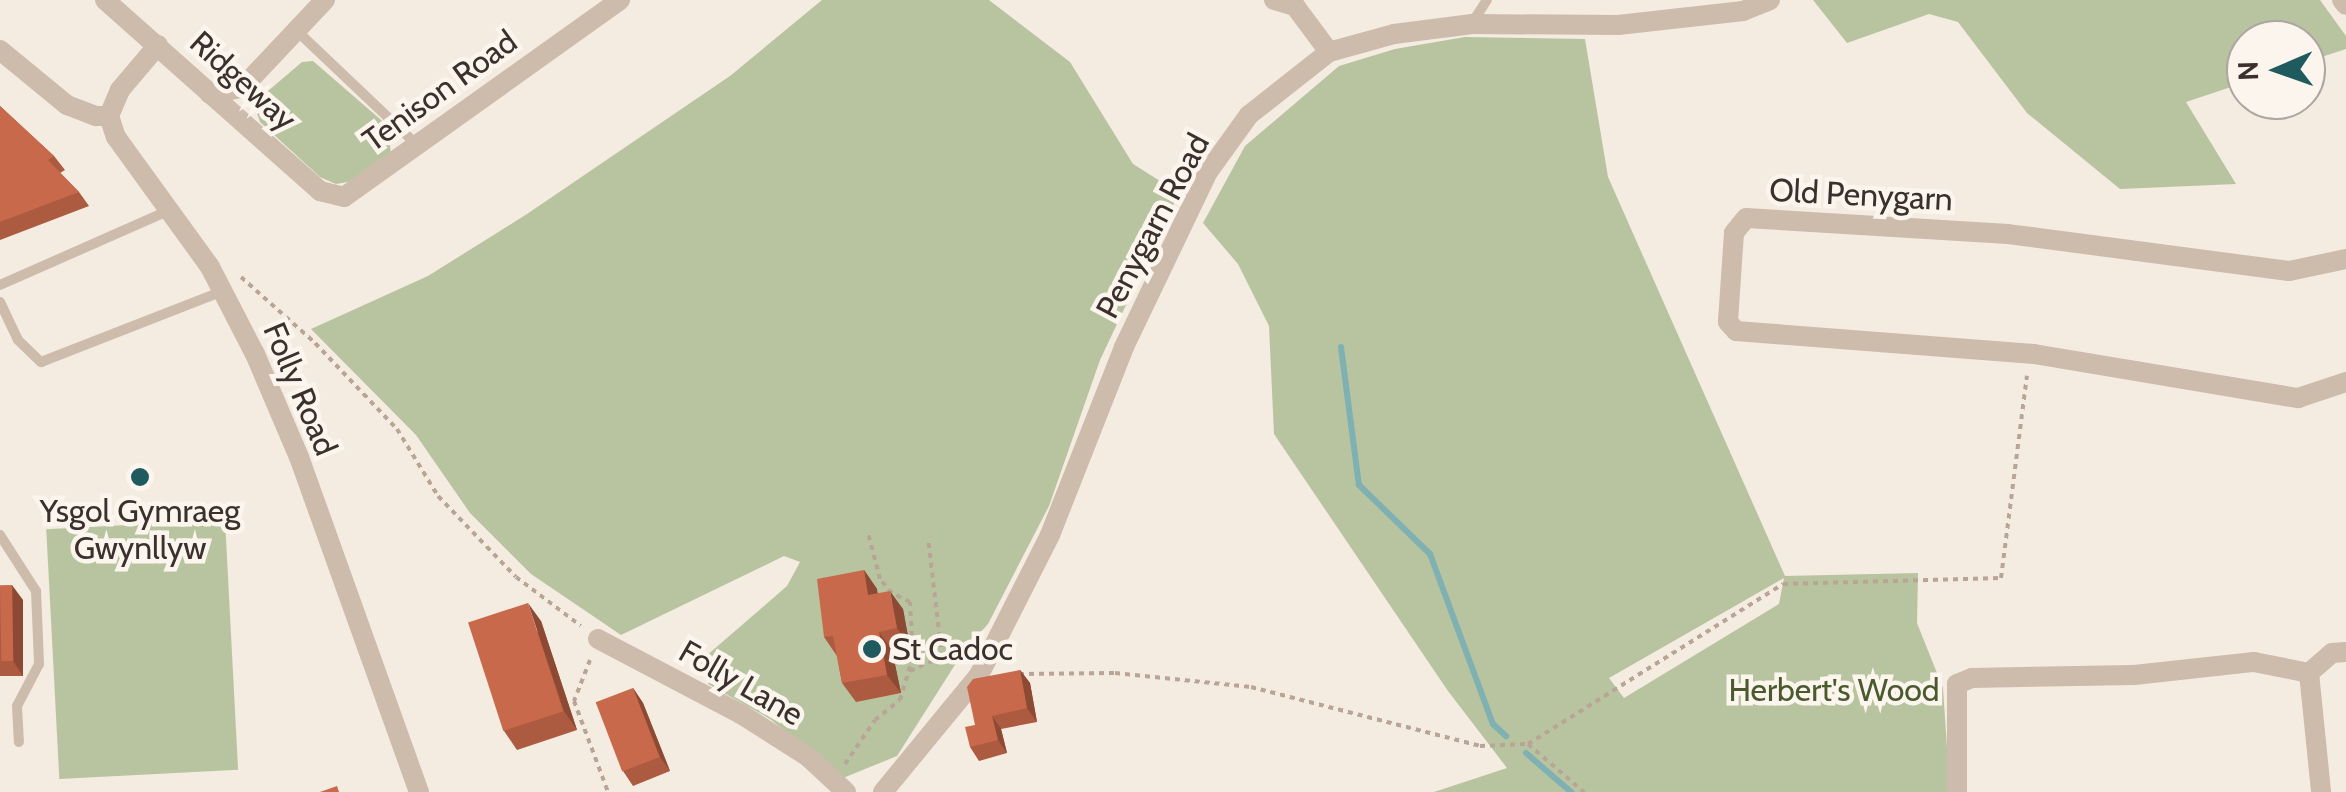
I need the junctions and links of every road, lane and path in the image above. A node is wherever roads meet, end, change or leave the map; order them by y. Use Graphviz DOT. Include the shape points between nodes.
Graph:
graph roads {
  1 [pos="106,0"];
  2 [pos="326,0"];
  3 [pos="620,0"];
  4 [pos="1274,0"];
  5 [pos="1487,0"];
  6 [pos="1770,0"];
  7 [pos="1472,24"];
  8 [pos="296,31"];
  9 [pos="158,45"];
  10 [pos="0,50"];
  11 [pos="1329,52"];
  12 [pos="210,94"];
  13 [pos="109,116"];
  14 [pos="416,144"];
  15 [pos="344,197"];
  16 [pos="171,209"];
  17 [pos="2346,259"];
  18 [pos="210,266"];
  19 [pos="0,285"];
  20 [pos="222,291"];
  21 [pos="0,302"];
  22 [pos="2034,354"];
  23 [pos="2346,382"];
  24 [pos="868,534"];
  25 [pos="0,536"];
  26 [pos="928,538"];
  27 [pos="598,639"];
  28 [pos="2346,652"];
  29 [pos="910,671"];
  30 [pos="2309,673"];
  31 [pos="1018,674"];
  32 [pos="19,742"];
  33 [pos="1528,744"];
  34 [pos="839,785"];
  35 [pos="420,792"];
  36 [pos="608,792"];
  37 [pos="884,792"];
  38 [pos="1584,792"];
  39 [pos="1958,792"];
  40 [pos="2321,792"];
  1 -- 9 [label="street, Ridgeway"];
  2 -- 8 [label="street"];
  3 -- 14 [label="street, Tenison Road"];
  4 -- 11 [label="street" via="1294,6"];
  5 -- 7 [label="lane"];
  6 -- 7 [label="street, Penygarn Road" via="1743,11 1618,25"];
  7 -- 11 [label="street, Penygarn Road" via="1394,34"];
  8 -- 12 [label="street" via="242,88"];
  8 -- 14 [label="lane"];
  9 -- 12 [label="street, Ridgeway"];
  9 -- 13 [label="street" via="120,90"];
  10 -- 13 [label="street" via="67,105"];
  11 -- 37 [label="street, Penygarn Road" via="1249,116 1208,172 1124,347 1050,535 979,675"];
  12 -- 15 [label="street, Ridgeway" via="320,191"];
  13 -- 16 [label="street, Folly Road" via="116,137"];
  14 -- 15 [label="street, Tenison Road"];
  16 -- 18 [label="street, Folly Road"];
  16 -- 19 [label="lane"];
  17 -- 22 [label="street, Old Penygarn" via="2289,272 2008,234 1852,222 1746,218 1734,234 1728,322 1736,332"];
  18 -- 20 [label="street, Folly Road"];
  18 -- 27 [label="path" via="231,268 315,343 398,429 438,496 516,577"];
  20 -- 21 [label="lane" via="42,362 18,340"];
  20 -- 35 [label="street, Folly Road" via="299,457"];
  22 -- 23 [label="street, Old Penygarn" via="2298,398"];
  22 -- 33 [label="path" via="2021,394 2001,578 1783,584"];
  24 -- 29 [label="path" via="880,579 910,602"];
  25 -- 32 [label="lane" via="36,591 39,664 17,706"];
  26 -- 29 [label="path" via="942,657"];
  27 -- 34 [label="street, Folly Lane" via="741,714"];
  27 -- 36 [label="path" via="574,701"];
  28 -- 30 [label="street" via="2332,652"];
  29 -- 34 [label="path" via="896,708 875,720"];
  30 -- 39 [label="street" via="2254,662 2134,675 1972,678 1956,684"];
  30 -- 40 [label="street"];
  31 -- 33 [label="path" via="1115,673 1251,687 1480,746"];
  33 -- 38 [label="path"];
}
